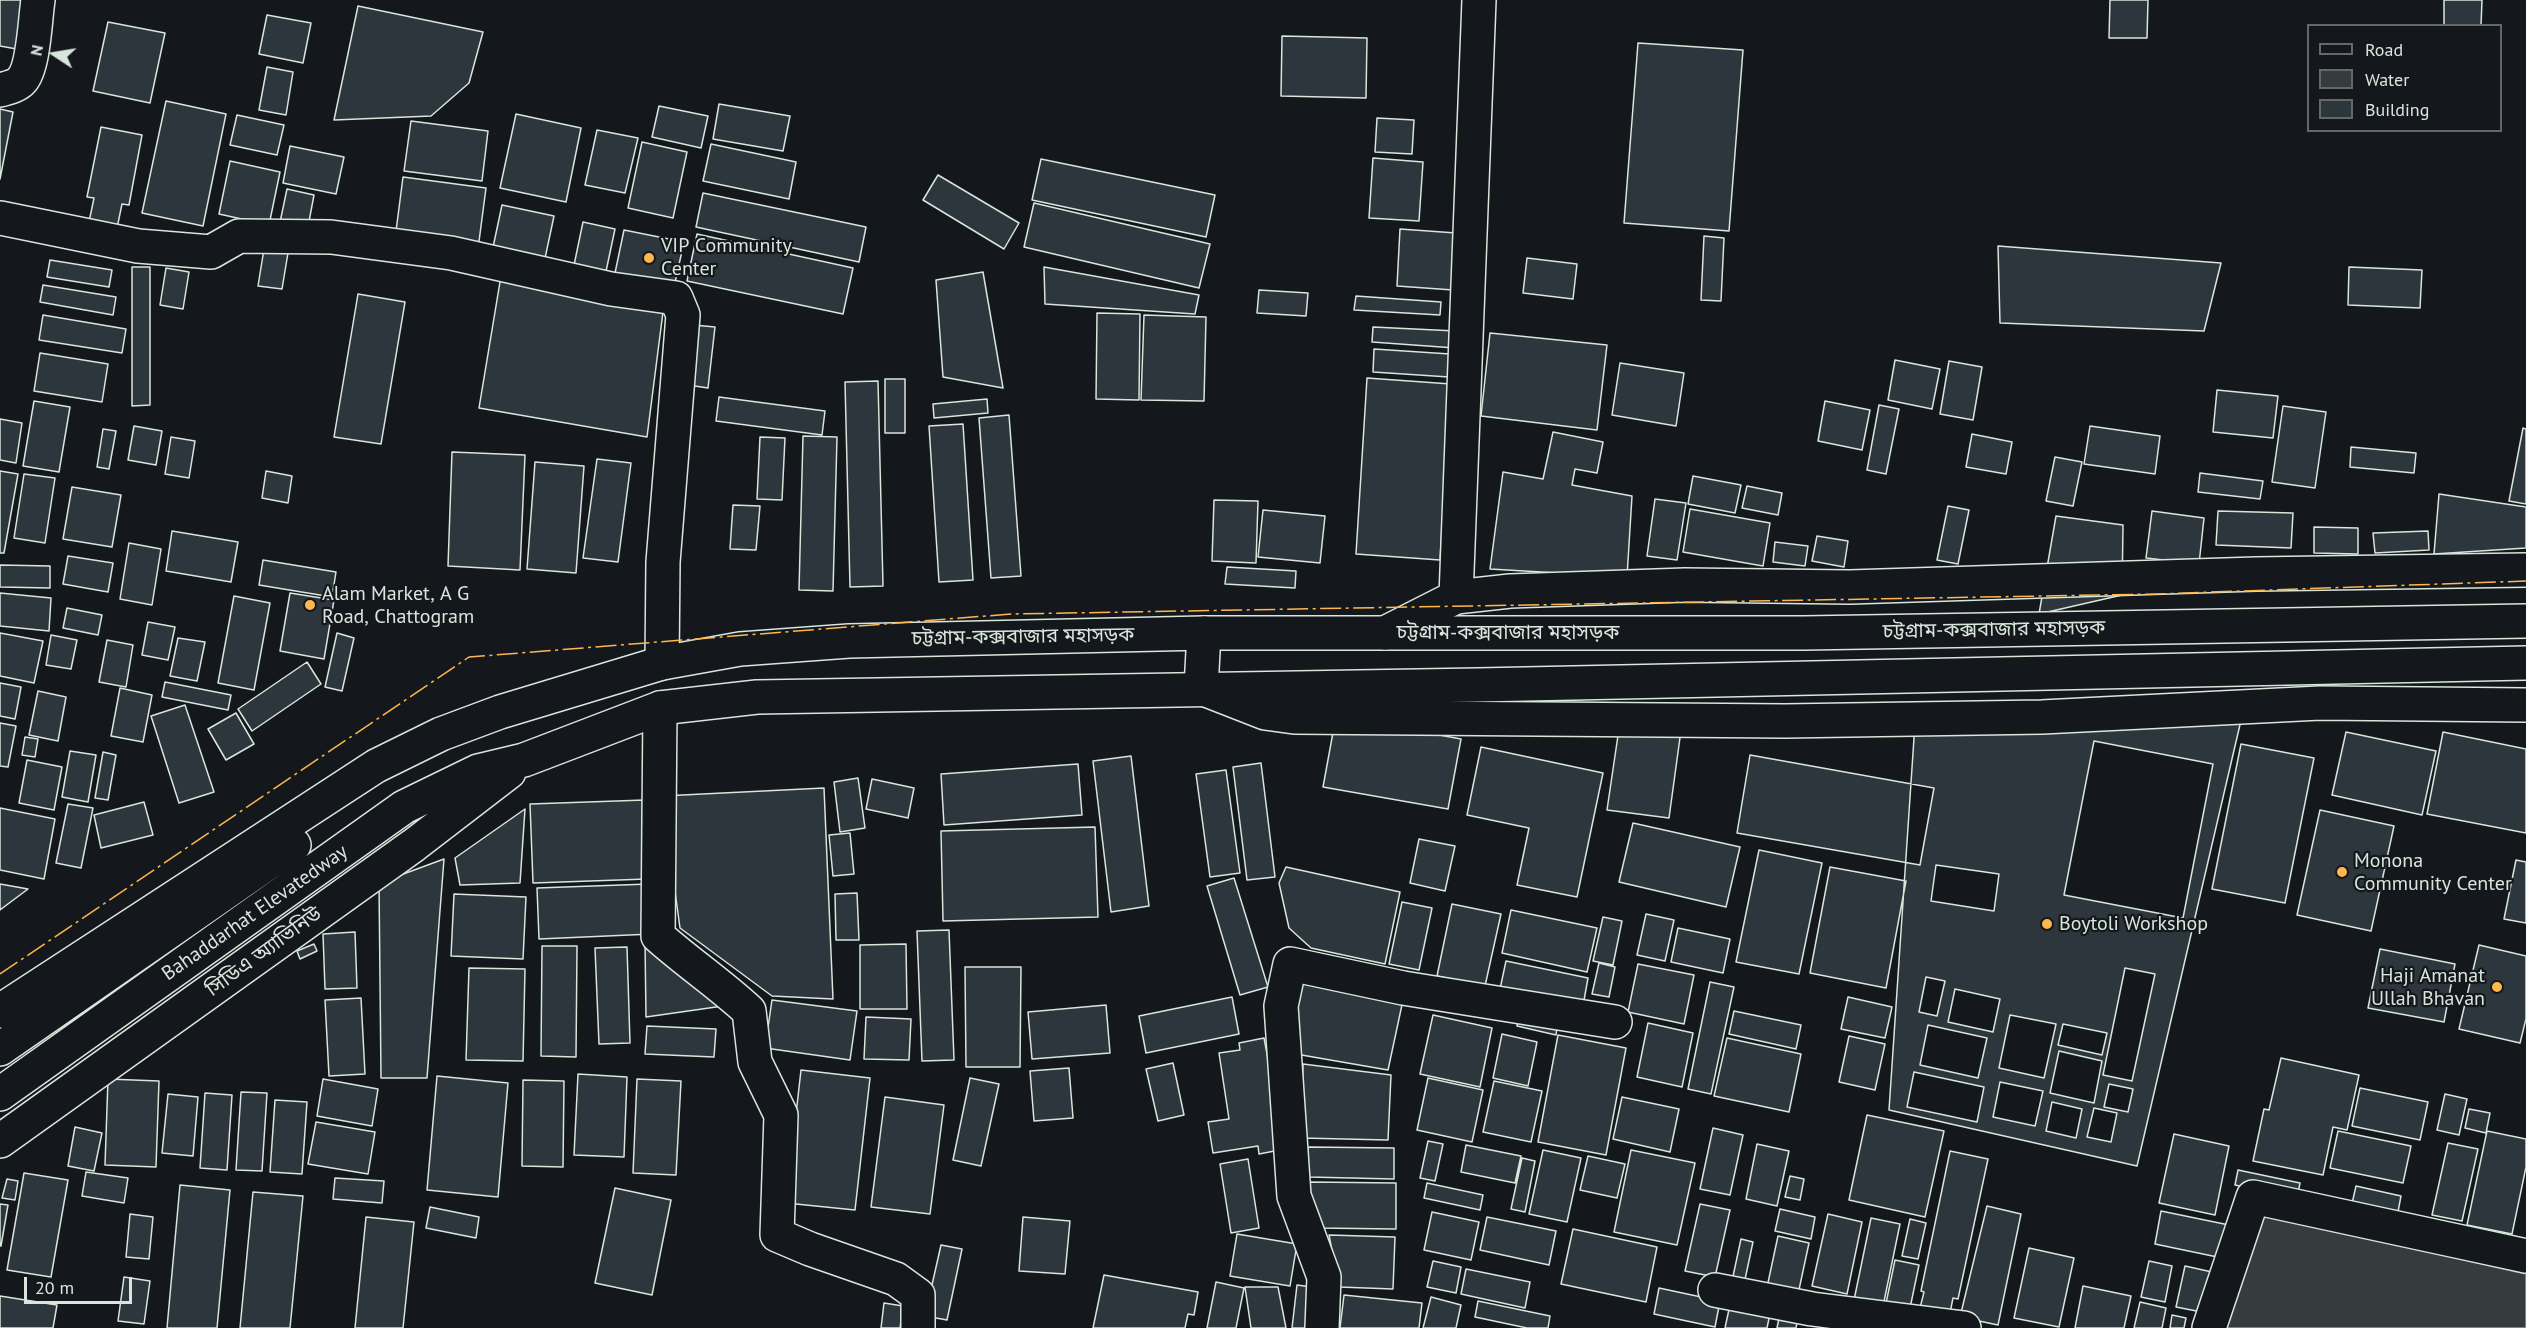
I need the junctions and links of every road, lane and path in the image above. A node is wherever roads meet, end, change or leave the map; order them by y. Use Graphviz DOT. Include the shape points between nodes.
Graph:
graph roads {
  1 [pos="38,0"];
  2 [pos="1479,0"];
  3 [pos="0,90"];
  4 [pos="0,218"];
  5 [pos="2526,570"];
  6 [pos="1456,597"];
  7 [pos="2526,621"];
  8 [pos="1204,633"];
  9 [pos="1385,633"];
  10 [pos="662,663"];
  11 [pos="2526,663"];
  12 [pos="1201,688"];
  13 [pos="2526,705"];
  14 [pos="660,708"];
  15 [pos="500,712"];
  16 [pos="524,760"];
  17 [pos="0,1011"];
  18 [pos="1615,1022"];
  19 [pos="0,1049"];
  20 [pos="0,1094"];
  21 [pos="0,1141"];
  22 [pos="2526,1256"];
  23 [pos="1715,1290"];
  24 [pos="918,1328"];
  25 [pos="1322,1328"];
  26 [pos="1964,1328"];
  27 [pos="2209,1328"];
  1 -- 3 [label="main road" via="28,67 22,80"];
  2 -- 6 [label="main road"];
  4 -- 10 [label="main road" via="138,246 211,252 239,236 332,237 451,253 611,289 675,298 683,315 663,562"];
  5 -- 6 [label="main road" via="2244,574 1850,587 1685,585 1510,591"];
  6 -- 9 [label="main road"];
  7 -- 9 [label="main road, চট্টগ্রাম-কক্সবাজার মহাসড়ক" via="1804,633"];
  8 -- 9 [label="main road, চট্টগ্রাম-কক্সবাজার মহাসড়ক"];
  8 -- 10 [label="main road, চট্টগ্রাম-কক্সবাজার মহাসড়ক" via="849,642 740,649"];
  8 -- 12 [label="main road"];
  10 -- 15 [label="main road, চট্টগ্রাম-কক্সবাজার মহাসড়ক"];
  11 -- 12 [label="main road" via="1478,686"];
  12 -- 13 [label="main road" via="1265,713 1306,717 1785,721 2042,717 2320,703"];
  12 -- 14 [label="main road" via="756,697"];
  14 -- 16 [label="main road"];
  14 -- 24 [label="main road" via="658,936 749,1011 755,1062 782,1115 777,1235 896,1279 918,1294"];
  15 -- 17 [label="main road" via="441,734 376,766"];
  15 -- 19 [label="main road, Bahaddarhat Elevatedway" via="386,781"];
  16 -- 20 [label="main road, Bahaddarhat Elevatedway" via="478,771 404,807"];
  16 -- 21 [label="main road, সিডিএ অ্যাভিনিউ" via="414,845"];
  18 -- 25 [label="main road" via="1403,988 1290,964 1281,1006 1294,1196 1324,1277"];
  22 -- 27 [label="main road" via="2253,1197"];
  23 -- 26 [label="main road" via="1812,1309"];
}
